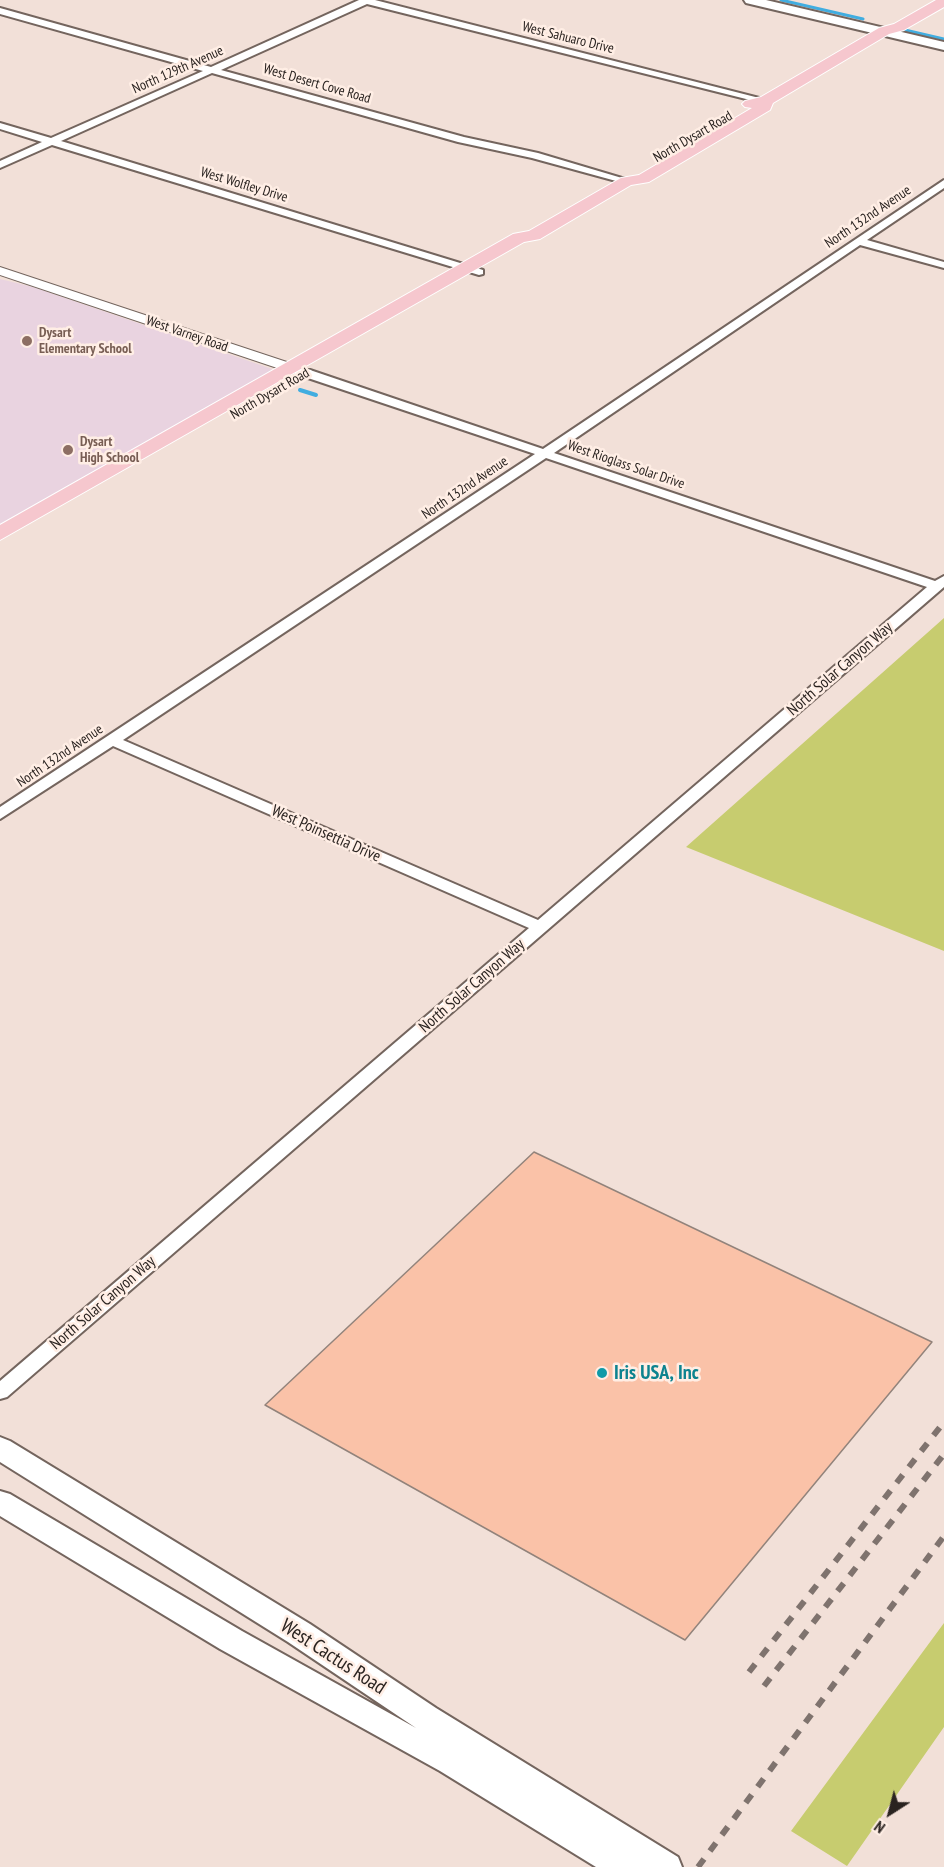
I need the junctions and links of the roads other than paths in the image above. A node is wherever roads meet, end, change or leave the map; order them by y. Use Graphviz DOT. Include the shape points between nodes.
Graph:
graph roads {
  1 [pos="366,0"];
  2 [pos="750,0"];
  3 [pos="928,0"];
  4 [pos="944,1"];
  5 [pos="0,11"];
  6 [pos="884,31"];
  7 [pos="944,46"];
  8 [pos="212,70"];
  9 [pos="766,101"];
  10 [pos="0,126"];
  11 [pos="53,142"];
  12 [pos="0,165"];
  13 [pos="627,181"];
  14 [pos="944,183"];
  15 [pos="858,241"];
  16 [pos="944,265"];
  17 [pos="472,270"];
  18 [pos="0,271"];
  19 [pos="298,371"];
  20 [pos="544,454"];
  21 [pos="0,534"];
  22 [pos="0,549"];
  23 [pos="940,583"];
  24 [pos="111,740"];
  25 [pos="0,814"];
  26 [pos="540,927"];
  27 [pos="0,1392"];
  28 [pos="0,1448"];
  29 [pos="0,1502"];
  30 [pos="624,1867"];
  31 [pos="666,1867"];
  1 -- 8 [label="street, North 129th Avenue"];
  1 -- 9 [label="street, West Sahuaro Drive"];
  2 -- 6 [label="main road"];
  3 -- 6 [label="main road, North Dysart Road" via="886,25"];
  4 -- 6 [label="main road, North Dysart Road" via="899,27"];
  5 -- 8 [label="street, West Desert Cove Road"];
  6 -- 7 [label="main road"];
  6 -- 9 [label="main road, North Dysart Road"];
  8 -- 11 [label="street, North 129th Avenue"];
  8 -- 13 [label="street, West Desert Cove Road" via="462,140"];
  9 -- 13 [label="main road, North Dysart Road" via="765,107 643,179"];
  10 -- 11 [label="street, West Wolfley Drive"];
  11 -- 12 [label="street, North 129th Avenue"];
  11 -- 17 [label="street, West Wolfley Drive"];
  13 -- 17 [label="main road, North Dysart Road" via="534,235 519,238"];
  14 -- 15 [label="street, North 132nd Avenue"];
  15 -- 16 [label="street"];
  15 -- 20 [label="street, North 132nd Avenue"];
  17 -- 19 [label="main road, North Dysart Road"];
  18 -- 19 [label="street, West Varney Road"];
  19 -- 20 [label="street, West Rioglass Solar Drive"];
  19 -- 21 [label="main road, North Dysart Road"];
  19 -- 22 [label="main road, North Dysart Road"];
  20 -- 23 [label="street, West Rioglass Solar Drive"];
  20 -- 24 [label="street, North 132nd Avenue"];
  23 -- 26 [label="street, North Solar Canyon Way"];
  24 -- 25 [label="street, North 132nd Avenue"];
  24 -- 26 [label="street, West Poinsettia Drive"];
  26 -- 27 [label="street, North Solar Canyon Way"];
  28 -- 31 [label="main road, West Cactus Road"];
  29 -- 30 [label="main road, West Cactus Road" via="231,1640 470,1773"];
}
